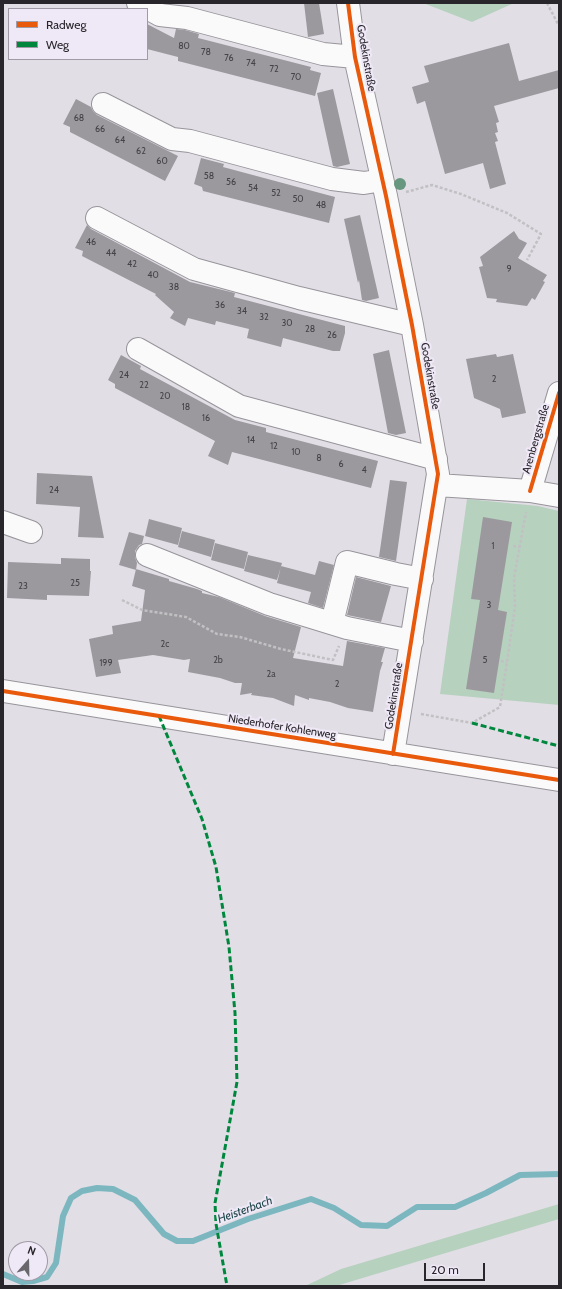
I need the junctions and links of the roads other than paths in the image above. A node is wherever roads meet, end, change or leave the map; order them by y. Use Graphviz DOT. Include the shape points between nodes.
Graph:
graph roads {
  1 [pos="138,3"];
  2 [pos="348,3"];
  3 [pos="147,8"];
  4 [pos="148,8"];
  5 [pos="355,57"];
  6 [pos="103,104"];
  7 [pos="384,188"];
  8 [pos="97,218"];
  9 [pos="412,326"];
  10 [pos="138,349"];
  11 [pos="559,393"];
  12 [pos="436,459"];
  13 [pos="437,484"];
  14 [pos="530,491"];
  15 [pos="559,496"];
  16 [pos="3,522"];
  17 [pos="31,532"];
  18 [pos="147,555"];
  19 [pos="422,579"];
  20 [pos="340,625"];
  21 [pos="412,641"];
  22 [pos="3,691"];
  23 [pos="393,754"];
  24 [pos="559,780"];
  1 -- 3 [label="street"];
  2 -- 5 [label="street, Godekinstraße"];
  4 -- 5 [label="street" via="160,15 187,18 324,54"];
  5 -- 7 [label="street, Godekinstraße"];
  6 -- 7 [label="street" via="172,139 190,141 332,179"];
  7 -- 9 [label="street, Godekinstraße"];
  8 -- 9 [label="street" via="194,269"];
  9 -- 12 [label="street, Godekinstraße"];
  10 -- 12 [label="street" via="239,406"];
  11 -- 14 [label="street, Arenbergstraße"];
  12 -- 13 [label="street, Godekinstraße"];
  13 -- 14 [label="street"];
  13 -- 19 [label="street, Godekinstraße"];
  14 -- 15 [label="street"];
  16 -- 17 [label="street"];
  18 -- 20 [label="street" via="269,604"];
  19 -- 20 [label="street" via="347,562"];
  19 -- 21 [label="street, Godekinstraße"];
  20 -- 21 [label="street"];
  21 -- 23 [label="street, Godekinstraße"];
  22 -- 23 [label="street, Niederhofer Kohlenweg"];
  23 -- 24 [label="street, Niederhofer Kohlenweg"];
}
